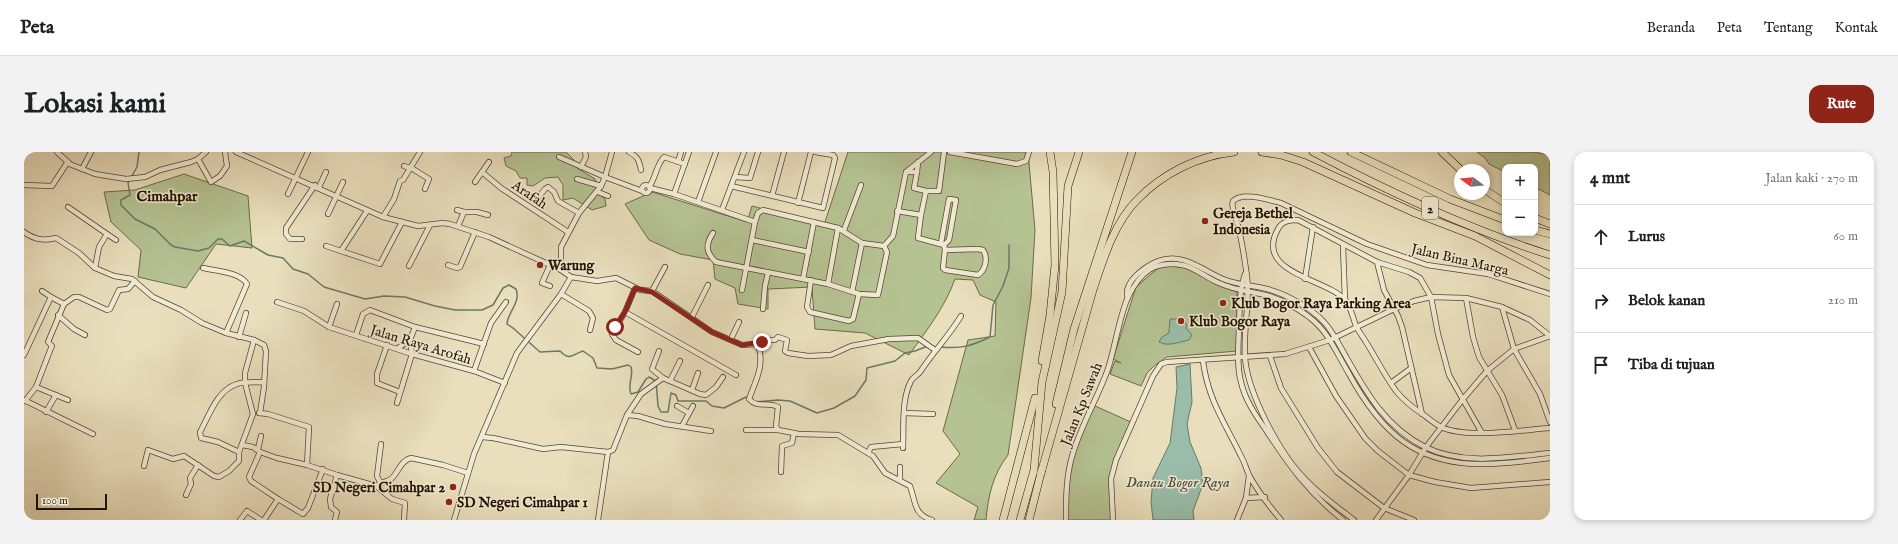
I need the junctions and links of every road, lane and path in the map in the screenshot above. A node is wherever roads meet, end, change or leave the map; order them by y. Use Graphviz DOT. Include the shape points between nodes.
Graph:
graph roads {
  1 [pos="57,152"];
  2 [pos="90,152"];
  3 [pos="206,152"];
  4 [pos="225,152"];
  5 [pos="236,152"];
  6 [pos="308,152"];
  7 [pos="420,152"];
  8 [pos="585,152"];
  9 [pos="612,152"];
  10 [pos="629,152"];
  11 [pos="681,152"];
  12 [pos="688,152"];
  13 [pos="716,152"];
  14 [pos="744,152"];
  15 [pos="758,152"];
  16 [pos="784,152"];
  17 [pos="811,152"];
  18 [pos="815,152"];
  19 [pos="931,152"];
  20 [pos="944,152"];
  21 [pos="950,152"];
  22 [pos="1029,152"];
  23 [pos="1050,152"];
  24 [pos="1079,152"];
  25 [pos="1132,152"];
  26 [pos="1234,152"];
  27 [pos="1262,152"];
  28 [pos="1313,152"];
  29 [pos="1351,152"];
  30 [pos="1442,152"];
  31 [pos="977,154"];
  32 [pos="559,157"];
  33 [pos="198,159"];
  34 [pos="489,162"];
  35 [pos="678,162"];
  36 [pos="918,162"];
  37 [pos="69,163"];
  38 [pos="685,164"];
  39 [pos="1455,164"];
  40 [pos="404,166"];
  41 [pos="581,167"];
  42 [pos="411,168"];
  43 [pos="82,169"];
  44 [pos="641,170"];
  45 [pos="326,172"];
  46 [pos="482,172"];
  47 [pos="906,172"];
  48 [pos="917,172"];
  49 [pos="734,176"];
  50 [pos="605,177"];
  51 [pos="296,179"];
  52 [pos="577,179"];
  53 [pos="343,182"];
  54 [pos="475,182"];
  55 [pos="24,185"];
  56 [pos="861,185"];
  57 [pos="317,186"];
  58 [pos="601,186"];
  59 [pos="731,186"];
  60 [pos="646,188"];
  61 [pos="425,189"];
  62 [pos="926,191"];
  63 [pos="598,192"];
  64 [pos="1490,193"];
  65 [pos="288,194"];
  66 [pos="674,194"];
  67 [pos="336,196"];
  68 [pos="608,196"];
  69 [pos="772,196"];
  70 [pos="537,199"];
  71 [pos="1502,201"];
  72 [pos="698,202"];
  73 [pos="798,203"];
  74 [pos="68,207"];
  75 [pos="457,210"];
  76 [pos="722,210"];
  77 [pos="367,211"];
  78 [pos="897,211"];
  79 [pos="464,212"];
  80 [pos="579,212"];
  81 [pos="328,214"];
  82 [pos="488,215"];
  83 [pos="921,215"];
  84 [pos="383,217"];
  85 [pos="1502,219"];
  86 [pos="1538,219"];
  87 [pos="402,222"];
  88 [pos="755,222"];
  89 [pos="814,222"];
  90 [pos="1550,224"];
  91 [pos="430,225"];
  92 [pos="458,226"];
  93 [pos="1313,227"];
  94 [pos="838,228"];
  95 [pos="844,230"];
  96 [pos="1538,231"];
  97 [pos="24,232"];
  98 [pos="475,232"];
  99 [pos="568,232"];
  100 [pos="106,234"];
  101 [pos="713,234"];
  102 [pos="1550,234"];
  103 [pos="302,239"];
  104 [pos="116,240"];
  105 [pos="752,240"];
  106 [pos="862,243"];
  107 [pos="942,244"];
  108 [pos="326,246"];
  109 [pos="884,246"];
  110 [pos="1343,246"];
  111 [pos="945,250"];
  112 [pos="341,252"];
  113 [pos="809,252"];
  114 [pos="1550,255"];
  115 [pos="1377,262"];
  116 [pos="448,265"];
  117 [pos="550,265"];
  118 [pos="409,266"];
  119 [pos="664,267"];
  120 [pos="95,268"];
  121 [pos="203,268"];
  122 [pos="746,268"];
  123 [pos="561,270"];
  124 [pos="1246,272"];
  125 [pos="768,273"];
  126 [pos="1550,275"];
  127 [pos="570,277"];
  128 [pos="803,279"];
  129 [pos="1305,279"];
  130 [pos="811,280"];
  131 [pos="135,281"];
  132 [pos="828,284"];
  133 [pos="708,285"];
  134 [pos="1241,285"];
  135 [pos="1248,285"];
  136 [pos="550,286"];
  137 [pos="635,288"];
  138 [pos="742,290"];
  139 [pos="42,291"];
  140 [pos="1240,291"];
  141 [pos="1248,291"];
  142 [pos="652,292"];
  143 [pos="852,292"];
  144 [pos="561,294"];
  145 [pos="859,294"];
  146 [pos="1550,294"];
  147 [pos="51,297"];
  148 [pos="1431,297"];
  149 [pos="1128,298"];
  150 [pos="1466,298"];
  151 [pos="1345,300"];
  152 [pos="277,302"];
  153 [pos="506,302"];
  154 [pos="64,304"];
  155 [pos="337,304"];
  156 [pos="1502,307"];
  157 [pos="763,309"];
  158 [pos="1394,309"];
  159 [pos="625,312"];
  160 [pos="246,313"];
  161 [pos="58,316"];
  162 [pos="961,316"];
  163 [pos="692,317"];
  164 [pos="738,322"];
  165 [pos="329,327"];
  166 [pos="415,327"];
  167 [pos="1357,327"];
  168 [pos="590,330"];
  169 [pos="226,333"];
  170 [pos="85,335"];
  171 [pos="356,335"];
  172 [pos="1550,336"];
  173 [pos="239,337"];
  174 [pos="731,339"];
  175 [pos="1333,339"];
  176 [pos="254,340"];
  177 [pos="410,340"];
  178 [pos="484,344"];
  179 [pos="387,345"];
  180 [pos="26,346"];
  181 [pos="759,346"];
  182 [pos="1309,347"];
  183 [pos="398,348"];
  184 [pos="1514,349"];
  185 [pos="935,350"];
  186 [pos="659,351"];
  187 [pos="638,352"];
  188 [pos="412,354"];
  189 [pos="24,355"];
  190 [pos="1245,356"];
  191 [pos="1270,356"];
  192 [pos="1238,358"];
  193 [pos="680,361"];
  194 [pos="1203,361"];
  195 [pos="1410,369"];
  196 [pos="474,371"];
  197 [pos="1487,371"];
  198 [pos="698,373"];
  199 [pos="736,375"];
  200 [pos="722,377"];
  201 [pos="663,378"];
  202 [pos="670,381"];
  203 [pos="264,382"];
  204 [pos="245,383"];
  205 [pos="505,383"];
  206 [pos="1391,383"];
  207 [pos="36,387"];
  208 [pos="692,390"];
  209 [pos="400,392"];
  210 [pos="56,395"];
  211 [pos="1463,399"];
  212 [pos="68,400"];
  213 [pos="24,401"];
  214 [pos="397,403"];
  215 [pos="677,406"];
  216 [pos="693,406"];
  217 [pos="46,412"];
  218 [pos="260,413"];
  219 [pos="689,413"];
  220 [pos="904,413"];
  221 [pos="253,414"];
  222 [pos="627,414"];
  223 [pos="933,414"];
  224 [pos="1422,414"];
  225 [pos="1550,422"];
  226 [pos="682,426"];
  227 [pos="1442,427"];
  228 [pos="1550,428"];
  229 [pos="746,430"];
  230 [pos="778,430"];
  231 [pos="1515,430"];
  232 [pos="711,431"];
  233 [pos="794,433"];
  234 [pos="1482,433"];
  235 [pos="93,434"];
  236 [pos="261,436"];
  237 [pos="482,437"];
  238 [pos="380,444"];
  239 [pos="242,445"];
  240 [pos="1425,450"];
  241 [pos="259,451"];
  242 [pos="239,452"];
  243 [pos="608,452"];
  244 [pos="1550,453"];
  245 [pos="868,454"];
  246 [pos="1550,458"];
  247 [pos="198,465"];
  248 [pos="307,465"];
  249 [pos="144,466"];
  250 [pos="900,467"];
  251 [pos="323,469"];
  252 [pos="781,472"];
  253 [pos="468,473"];
  254 [pos="1041,473"];
  255 [pos="1409,475"];
  256 [pos="337,476"];
  257 [pos="1249,476"];
  258 [pos="900,480"];
  259 [pos="380,482"];
  260 [pos="1550,482"];
  261 [pos="376,486"];
  262 [pos="186,495"];
  263 [pos="1265,497"];
  264 [pos="1246,498"];
  265 [pos="278,499"];
  266 [pos="1384,508"];
  267 [pos="240,520"];
  268 [pos="261,520"];
  269 [pos="264,520"];
  270 [pos="335,520"];
  271 [pos="404,520"];
  272 [pos="454,520"];
  273 [pos="598,520"];
  274 [pos="932,520"];
  275 [pos="1003,520"];
  276 [pos="1020,520"];
  277 [pos="1029,520"];
  278 [pos="1066,520"];
  279 [pos="1113,520"];
  280 [pos="1237,520"];
  281 [pos="1282,520"];
  282 [pos="1343,520"];
  283 [pos="1354,520"];
  284 [pos="1376,520"];
  285 [pos="1414,520"];
  1 -- 37 [label="street"];
  2 -- 43 [label="street"];
  3 -- 33 [label="street"];
  4 -- 33 [label="street" via="227,166 220,176 211,182"];
  5 -- 51 [label="street"];
  6 -- 51 [label="street"];
  7 -- 42 [label="street"];
  8 -- 41 [label="street" via="586,157"];
  9 -- 50 [label="street"];
  10 -- 44 [label="street" via="640,160"];
  11 -- 35 [label="street"];
  12 -- 38 [label="street"];
  13 -- 72 [label="street"];
  14 -- 49 [label="street"];
  15 -- 49 [label="street" via="750,178"];
  16 -- 69 [label="street"];
  17 -- 73 [label="street"];
  18 -- 73 [label="street" via="833,155 835,158 824,206 821,209"];
  19 -- 36 [label="street"];
  20 -- 62 [label="street" via="939,190"];
  21 -- 31 [label="street"];
  22 -- 31 [label="street" via="1026,161 1017,164"];
  23 -- 275 [label="highway" via="1053,172 1055,265 1050,315 1034,406"];
  24 -- 276 [label="highway" via="1068,186 1062,292 1042,382 1034,470"];
  25 -- 254 [label="highway" via="1074,330 1045,446"];
  26 -- 254 [label="highway" via="1210,156 1171,173 1137,200 1119,226 1093,290"];
  27 -- 126 [label="highway" via="1303,162 1416,213 1475,236"];
  28 -- 114 [label="highway, 2" via="1390,191 1514,244"];
  29 -- 85 [label="highway, 2" via="1450,199"];
  30 -- 39 [label="highway"];
  32 -- 41 [label="street"];
  33 -- 43 [label="street" via="133,179 107,178"];
  34 -- 46 [label="street"];
  35 -- 38 [label="street"];
  35 -- 60 [label="street" via="664,158"];
  36 -- 47 [label="street"];
  36 -- 48 [label="street"];
  37 -- 43 [label="street"];
  37 -- 55 [label="street" via="64,166 52,186"];
  38 -- 66 [label="street"];
  40 -- 42 [label="street"];
  41 -- 50 [label="street"];
  42 -- 61 [label="street" via="429,179"];
  42 -- 84 [label="street" via="400,181 394,199"];
  45 -- 57 [label="street"];
  46 -- 54 [label="street"];
  46 -- 99 [label="street, Arafah" via="501,188"];
  47 -- 48 [label="street"];
  47 -- 78 [label="street"];
  48 -- 62 [label="street" via="914,188"];
  49 -- 59 [label="street"];
  50 -- 58 [label="street"];
  50 -- 60 [label="street" via="626,185"];
  51 -- 57 [label="street"];
  51 -- 65 [label="street"];
  52 -- 58 [label="street"];
  53 -- 67 [label="street"];
  56 -- 95 [label="street"];
  57 -- 67 [label="street"];
  57 -- 103 [label="street" via="286,228 286,234 290,239"];
  58 -- 63 [label="street"];
  59 -- 69 [label="street"];
  59 -- 76 [label="street"];
  60 -- 66 [label="street"];
  62 -- 83 [label="street"];
  63 -- 68 [label="street"];
  63 -- 80 [label="street"];
  64 -- 71 [label="highway"];
  66 -- 72 [label="street"];
  67 -- 77 [label="street"];
  67 -- 81 [label="street"];
  69 -- 73 [label="street"];
  70 -- 80 [label="street" via="548,188 554,192 558,201"];
  72 -- 76 [label="street"];
  74 -- 100 [label="street"];
  75 -- 79 [label="street"];
  76 -- 88 [label="street"];
  77 -- 84 [label="street"];
  77 -- 112 [label="street"];
  78 -- 83 [label="street"];
  78 -- 109 [label="street" via="893,236"];
  79 -- 82 [label="street"];
  79 -- 92 [label="street"];
  80 -- 99 [label="street"];
  83 -- 107 [label="street" via="918,238"];
  84 -- 87 [label="street"];
  86 -- 90 [label="highway"];
  87 -- 91 [label="street" via="418,226"];
  87 -- 112 [label="street" via="380,264"];
  88 -- 89 [label="street" via="758,213 764,210"];
  88 -- 105 [label="street"];
  89 -- 94 [label="street"];
  89 -- 113 [label="street"];
  91 -- 92 [label="street" via="443,223"];
  91 -- 118 [label="street"];
  92 -- 98 [label="street"];
  93 -- 110 [label="street"];
  93 -- 129 [label="street"];
  93 -- 129 [label="street" via="1298,220 1288,220 1282,224 1274,238 1278,261"];
  94 -- 95 [label="street"];
  94 -- 132 [label="street"];
  95 -- 106 [label="street"];
  96 -- 102 [label="highway"];
  97 -- 120 [label="street" via="41,240 56,238 79,253"];
  98 -- 116 [label="street" via="460,267"];
  98 -- 117 [label="street"];
  99 -- 123 [label="street" via="561,248"];
  100 -- 104 [label="street"];
  100 -- 120 [label="street" via="99,247"];
  101 -- 122 [label="street" via="707,249 710,257 716,262"];
  105 -- 113 [label="street"];
  105 -- 122 [label="street"];
  106 -- 109 [label="street"];
  106 -- 143 [label="street"];
  107 -- 107 [label="street" via="950,199 956,200 949,240"];
  107 -- 111 [label="street"];
  108 -- 112 [label="street"];
  109 -- 145 [label="street" via="888,252 879,294"];
  110 -- 115 [label="street"];
  110 -- 151 [label="street"];
  111 -- 111 [label="street" via="945,270 978,275 984,269 986,257 983,250"];
  113 -- 128 [label="street"];
  115 -- 148 [label="street" via="1420,278"];
  115 -- 158 [label="street" via="1384,290"];
  117 -- 123 [label="street"];
  117 -- 136 [label="street" via="542,283"];
  119 -- 142 [label="street"];
  120 -- 131 [label="street"];
  121 -- 169 [label="street" via="230,274 245,280 247,284"];
  122 -- 125 [label="street"];
  122 -- 138 [label="street"];
  123 -- 127 [label="street"];
  124 -- 134 [label="street, Jalan Bina Marga"];
  124 -- 135 [label="street, Jalan Bina Marga"];
  124 -- 146 [label="street, Jalan Bina Marga" via="1241,238 1232,205 1239,197 1281,203 1367,244 1427,265 1488,274"];
  125 -- 128 [label="street"];
  125 -- 157 [label="street"];
  127 -- 137 [label="street" via="598,281 616,278"];
  127 -- 144 [label="street"];
  128 -- 130 [label="street"];
  129 -- 151 [label="street" via="1326,287"];
  130 -- 132 [label="street"];
  130 -- 145 [label="street" via="807,308 810,312 849,321 853,319"];
  131 -- 154 [label="street" via="128,289 119,290 110,309 107,310 79,297 74,297"];
  131 -- 169 [label="street" via="153,297"];
  132 -- 143 [label="street"];
  133 -- 163 [label="street"];
  134 -- 135 [label="street"];
  134 -- 140 [label="street, Jalan Bina Marga"];
  134 -- 149 [label="street" via="1191,263 1169,259 1150,264 1140,271 1128,290"];
  135 -- 141 [label="street, Jalan Bina Marga"];
  135 -- 175 [label="street" via="1276,292 1307,308 1324,322"];
  137 -- 142 [label="street"];
  137 -- 159 [label="street"];
  139 -- 147 [label="street"];
  140 -- 141 [label="street"];
  140 -- 149 [label="street" via="1211,280 1189,266 1173,264 1149,270 1140,278"];
  140 -- 192 [label="street, Jalan Bina Marga"];
  141 -- 175 [label="street" via="1272,297 1309,316"];
  141 -- 190 [label="street, Jalan Bina Marga"];
  142 -- 163 [label="street"];
  143 -- 145 [label="street"];
  144 -- 168 [label="street" via="589,311 593,318"];
  144 -- 205 [label="street" via="517,353"];
  147 -- 154 [label="street"];
  147 -- 180 [label="street"];
  148 -- 150 [label="street"];
  148 -- 158 [label="street"];
  148 -- 211 [label="street" via="1449,375"];
  149 -- 278 [label="street, Jalan Kp Sawah" via="1108,370 1079,435 1071,462 1066,493"];
  150 -- 156 [label="street"];
  150 -- 197 [label="street" via="1473,337"];
  151 -- 167 [label="street"];
  152 -- 165 [label="street, Jalan Raya Arofah" via="304,311"];
  153 -- 178 [label="street" via="491,323"];
  154 -- 161 [label="street"];
  155 -- 165 [label="street"];
  156 -- 172 [label="street" via="1530,320"];
  156 -- 184 [label="street"];
  158 -- 167 [label="street"];
  158 -- 195 [label="street" via="1402,327"];
  159 -- 187 [label="street" via="615,327 613,336"];
  159 -- 199 [label="street"];
  160 -- 173 [label="street"];
  161 -- 170 [label="street"];
  161 -- 207 [label="street" via="48,342 52,348"];
  162 -- 185 [label="street"];
  163 -- 174 [label="street" via="712,332"];
  164 -- 174 [label="street"];
  165 -- 171 [label="street, Jalan Raya Arofah"];
  166 -- 171 [label="street" via="366,311"];
  166 -- 177 [label="street"];
  166 -- 178 [label="street"];
  167 -- 175 [label="street"];
  167 -- 206 [label="street"];
  169 -- 173 [label="street"];
  171 -- 179 [label="street, Jalan Raya Arofah"];
  172 -- 184 [label="street"];
  173 -- 176 [label="street"];
  174 -- 181 [label="street" via="742,345 756,343"];
  175 -- 182 [label="street"];
  175 -- 240 [label="street" via="1367,394 1384,416"];
  176 -- 203 [label="street" via="264,345 266,351"];
  176 -- 204 [label="street" via="245,373"];
  177 -- 183 [label="street"];
  177 -- 188 [label="street"];
  178 -- 196 [label="street"];
  179 -- 183 [label="street, Jalan Raya Arofah"];
  179 -- 209 [label="street" via="377,374 377,383"];
  180 -- 189 [label="street"];
  181 -- 185 [label="street" via="765,340 776,340 778,337 787,340 785,351 788,353 808,356 831,354 851,346 889,339 918,338"];
  181 -- 230 [label="street" via="760,373 749,399 757,405 778,408"];
  182 -- 191 [label="street"];
  182 -- 255 [label="street" via="1336,396 1365,438"];
  183 -- 188 [label="street, Jalan Raya Arofah"];
  184 -- 197 [label="street"];
  184 -- 225 [label="street" via="1540,394"];
  185 -- 220 [label="street" via="911,382"];
  186 -- 201 [label="street" via="652,368"];
  188 -- 196 [label="street, Jalan Raya Arofah"];
  188 -- 209 [label="street"];
  190 -- 191 [label="street"];
  190 -- 192 [label="street"];
  190 -- 283 [label="street, Jalan Bina Marga" via="1247,374 1254,395 1285,452 1319,494"];
  191 -- 266 [label="street" via="1281,388 1326,459 1336,472"];
  192 -- 194 [label="street"];
  192 -- 282 [label="street, Jalan Bina Marga" via="1241,382 1254,413 1299,479 1316,498"];
  193 -- 202 [label="street"];
  194 -- 257 [label="street" via="1212,399"];
  194 -- 279 [label="street" via="1167,362 1161,364 1153,376 1116,460 1111,479"];
  195 -- 206 [label="street"];
  195 -- 224 [label="street"];
  196 -- 205 [label="street, Jalan Raya Arofah"];
  197 -- 211 [label="street"];
  197 -- 231 [label="street" via="1502,395"];
  198 -- 208 [label="street"];
  200 -- 208 [label="street" via="709,394 700,394"];
  201 -- 202 [label="street"];
  201 -- 222 [label="street" via="641,394"];
  202 -- 208 [label="street"];
  203 -- 204 [label="street"];
  203 -- 218 [label="street"];
  204 -- 221 [label="street"];
  204 -- 242 [label="street" via="232,386 221,394 199,435 200,438 218,442"];
  205 -- 237 [label="street"];
  206 -- 224 [label="street" via="1408,403"];
  207 -- 210 [label="street"];
  207 -- 213 [label="street"];
  209 -- 214 [label="street"];
  210 -- 212 [label="street"];
  210 -- 217 [label="street"];
  211 -- 227 [label="street"];
  211 -- 234 [label="street"];
  213 -- 217 [label="street"];
  215 -- 219 [label="street"];
  216 -- 219 [label="street"];
  217 -- 235 [label="street"];
  218 -- 221 [label="street"];
  218 -- 248 [label="street" via="309,427"];
  219 -- 226 [label="street"];
  220 -- 223 [label="street"];
  220 -- 245 [label="street" via="903,446 871,447"];
  221 -- 239 [label="street"];
  222 -- 226 [label="street"];
  222 -- 243 [label="street" via="613,450"];
  224 -- 227 [label="street"];
  226 -- 232 [label="street"];
  227 -- 234 [label="street"];
  227 -- 240 [label="street"];
  228 -- 231 [label="street"];
  229 -- 230 [label="street"];
  230 -- 233 [label="street"];
  231 -- 234 [label="street"];
  233 -- 245 [label="street" via="838,434"];
  233 -- 252 [label="street" via="792,443 782,446"];
  236 -- 241 [label="street"];
  237 -- 243 [label="street" via="543,449 561,447"];
  237 -- 253 [label="street"];
  238 -- 259 [label="street"];
  239 -- 241 [label="street"];
  239 -- 242 [label="street"];
  240 -- 244 [label="street" via="1472,459"];
  240 -- 246 [label="street" via="1440,459 1477,465"];
  240 -- 255 [label="street"];
  241 -- 248 [label="street"];
  241 -- 265 [label="street" via="249,477 250,481"];
  242 -- 247 [label="street" via="239,461 219,477"];
  243 -- 273 [label="street"];
  245 -- 258 [label="street" via="873,456 885,473"];
  247 -- 249 [label="street" via="184,456 173,459 148,450"];
  247 -- 262 [label="street" via="190,478 191,484"];
  248 -- 251 [label="street"];
  250 -- 258 [label="street"];
  251 -- 256 [label="street"];
  251 -- 265 [label="street" via="303,514"];
  253 -- 259 [label="street" via="411,458 402,463 390,479"];
  253 -- 272 [label="street"];
  254 -- 277 [label="highway"];
  255 -- 260 [label="street" via="1471,488"];
  255 -- 266 [label="street"];
  256 -- 261 [label="street"];
  256 -- 270 [label="street" via="330,500 330,504 337,512"];
  257 -- 263 [label="street"];
  257 -- 264 [label="street"];
  258 -- 274 [label="street" via="910,486 920,515"];
  259 -- 261 [label="street"];
  261 -- 271 [label="street" via="392,499 405,504"];
  263 -- 264 [label="street"];
  263 -- 281 [label="street"];
  264 -- 280 [label="street"];
  265 -- 269 [label="street"];
  266 -- 284 [label="street"];
  266 -- 285 [label="street"];
  267 -- 268 [label="street" via="247,511"];
}
